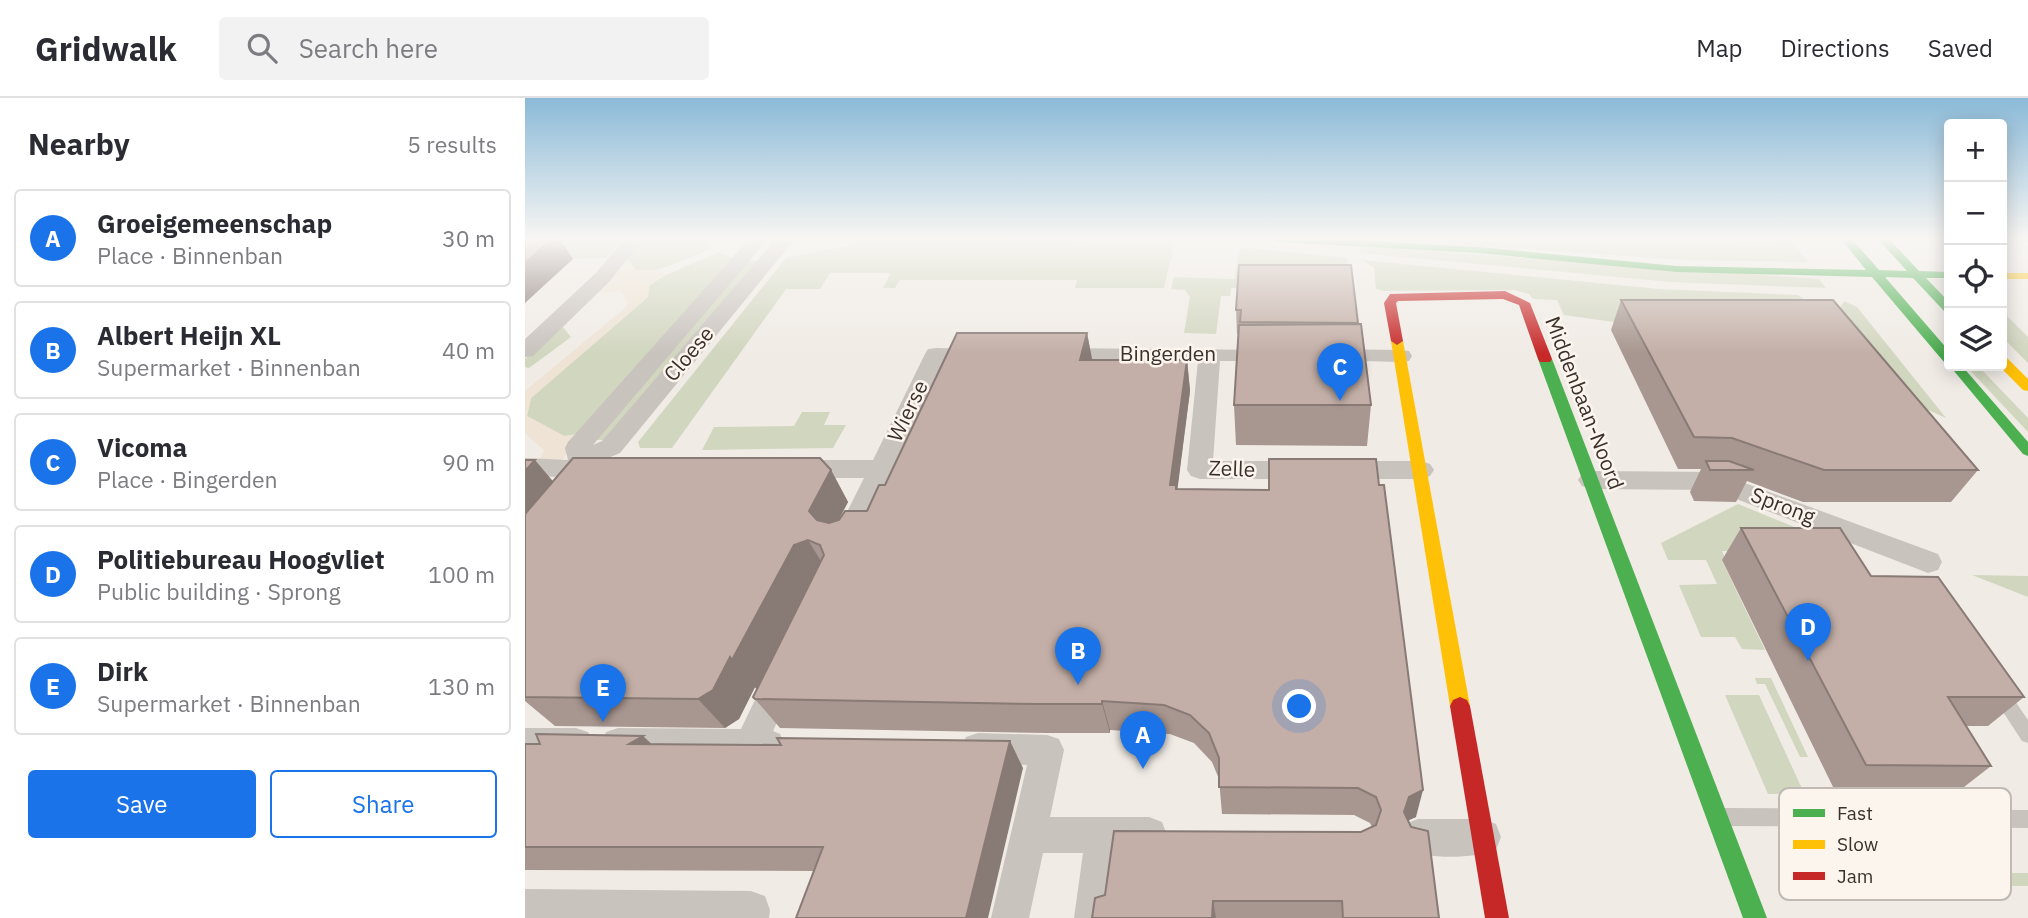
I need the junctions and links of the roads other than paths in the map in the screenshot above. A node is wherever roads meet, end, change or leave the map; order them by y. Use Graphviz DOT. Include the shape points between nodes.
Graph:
graph roads {
  1 [pos="603,277"];
  2 [pos="725,277"];
  3 [pos="754,277"];
  4 [pos="1878,277"];
  5 [pos="1919,277"];
  6 [pos="1948,308"];
  7 [pos="529,344"];
  8 [pos="1944,353"];
  9 [pos="1003,354"];
  10 [pos="1031,354"];
  11 [pos="1210,354"];
  12 [pos="1401,356"];
  13 [pos="2007,366"];
  14 [pos="1959,371"];
  15 [pos="2028,387"];
  16 [pos="2028,451"];
  17 [pos="525,467"];
  18 [pos="777,468"];
  19 [pos="880,469"];
  20 [pos="1421,470"];
  21 [pos="591,471"];
  22 [pos="1591,480"];
  23 [pos="846,542"];
  24 [pos="1925,570"];
  25 [pos="791,659"];
  26 [pos="1990,679"];
  27 [pos="2028,734"];
  28 [pos="525,743"];
  29 [pos="750,745"];
  30 [pos="804,746"];
  31 [pos="952,748"];
  32 [pos="1717,817"];
  33 [pos="1779,817"];
  34 [pos="1028,835"];
  35 [pos="1104,835"];
  36 [pos="1188,836"];
  37 [pos="1418,837"];
  38 [pos="1483,837"];
  39 [pos="525,908"];
  40 [pos="750,918"];
  41 [pos="1010,918"];
  42 [pos="1093,918"];
  43 [pos="1497,918"];
  44 [pos="1755,918"];
  1 -- 7 [label="street"];
  2 -- 21 [label="street, Cloese" via="577,448"];
  3 -- 21 [label="street, Cloese"];
  4 -- 8 [label="street"];
  5 -- 6 [label="street"];
  9 -- 19 [label="street, Wierse" via="936,354"];
  10 -- 11 [label="street, Bingerden"];
  11 -- 12 [label="street, Bingerden"];
  11 -- 20 [label="street, Zelle" via="1200,470"];
  12 -- 20 [label="street, Middenbaan-Noord"];
  12 -- 22 [label="street, Middenbaan-Noord" via="1391,303 1394,297 1504,295 1519,299"];
  13 -- 15 [label="street"];
  14 -- 16 [label="street"];
  17 -- 21 [label="street"];
  18 -- 19 [label="street"];
  19 -- 23 [label="street, Wierse"];
  20 -- 38 [label="street, Middenbaan-Noord"];
  22 -- 24 [label="street, Sprong" via="1715,481"];
  22 -- 32 [label="street, Middenbaan-Noord"];
  25 -- 29 [label="street"];
  26 -- 27 [label="lane"];
  28 -- 29 [label="street"];
  29 -- 30 [label="street"];
  31 -- 34 [label="street" via="1047,750"];
  32 -- 33 [label="lane"];
  32 -- 44 [label="street, Middenbaan-Noord"];
  34 -- 35 [label="street"];
  34 -- 41 [label="street"];
  35 -- 36 [label="street"];
  35 -- 42 [label="street"];
  37 -- 38 [label="street"];
  38 -- 43 [label="street, Middenbaan-Noord"];
  39 -- 40 [label="street" via="751,910"];
}
